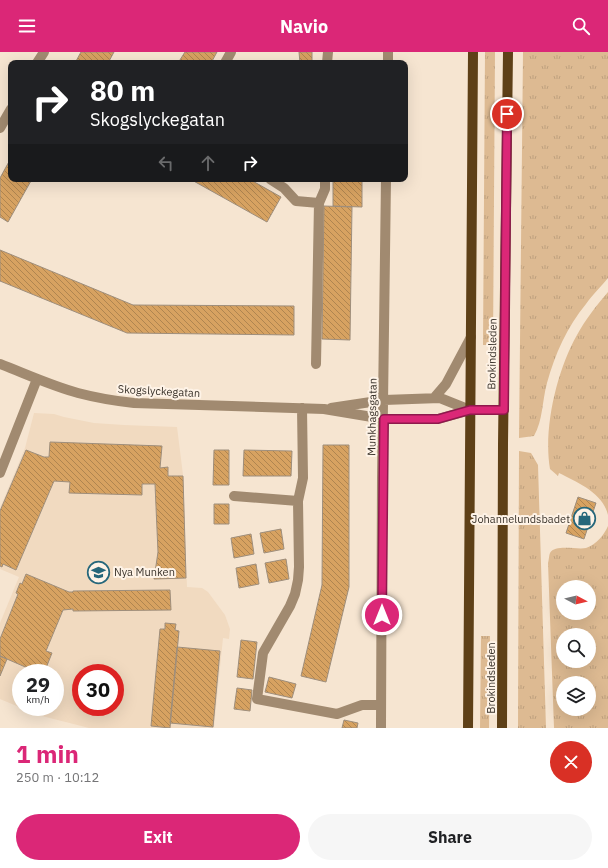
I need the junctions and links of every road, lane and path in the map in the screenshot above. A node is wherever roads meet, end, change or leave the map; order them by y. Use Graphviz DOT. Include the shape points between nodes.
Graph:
graph roads {
  1 [pos="473,52"];
  2 [pos="508,52"];
  3 [pos="8,114"];
  4 [pos="0,128"];
  5 [pos="275,182"];
  6 [pos="325,182"];
  7 [pos="386,182"];
  8 [pos="319,203"];
  9 [pos="471,337"];
  10 [pos="0,364"];
  11 [pos="316,364"];
  12 [pos="37,379"];
  13 [pos="434,398"];
  14 [pos="384,400"];
  15 [pos="302,408"];
  16 [pos="324,409"];
  17 [pos="470,410"];
  18 [pos="504,410"];
  19 [pos="384,419"];
  20 [pos="0,473"];
  21 [pos="234,496"];
  22 [pos="298,501"];
  23 [pos="382,705"];
  24 [pos="381,728"];
  25 [pos="468,728"];
  26 [pos="502,728"];
  1 -- 9 [label="main road, Brokindsleden"];
  2 -- 18 [label="main road, Brokindsleden"];
  3 -- 4 [label="street"];
  5 -- 8 [label="street" via="296,201"];
  6 -- 8 [label="street"];
  7 -- 14 [label="street, Munkhagsgatan"];
  8 -- 11 [label="street"];
  9 -- 13 [label="street, Brokindsleden" via="446,384"];
  9 -- 17 [label="main road, Brokindsleden"];
  10 -- 12 [label="street, Skogslyckegatan"];
  12 -- 15 [label="street, Skogslyckegatan" via="78,393 134,403"];
  12 -- 20 [label="street"];
  13 -- 14 [label="street, Skogslyckegatan"];
  13 -- 17 [label="street, Skogslyckegatan"];
  14 -- 16 [label="street, Skogslyckegatan"];
  14 -- 19 [label="street, Munkhagsgatan"];
  15 -- 16 [label="street, Skogslyckegatan"];
  15 -- 22 [label="street" via="303,478"];
  16 -- 19 [label="street, Skogslyckegatan"];
  17 -- 18 [label="street, Skogslyckegatan"];
  17 -- 19 [label="street, Skogslyckegatan" via="438,419"];
  17 -- 25 [label="main road, Brokindsleden"];
  18 -- 26 [label="main road, Brokindsleden"];
  19 -- 23 [label="street, Munkhagsgatan"];
  21 -- 22 [label="street"];
  22 -- 23 [label="street" via="298,580 290,606 263,653 257,699 337,714 362,705"];
  23 -- 24 [label="street, Munkhagsgatan"];
}
